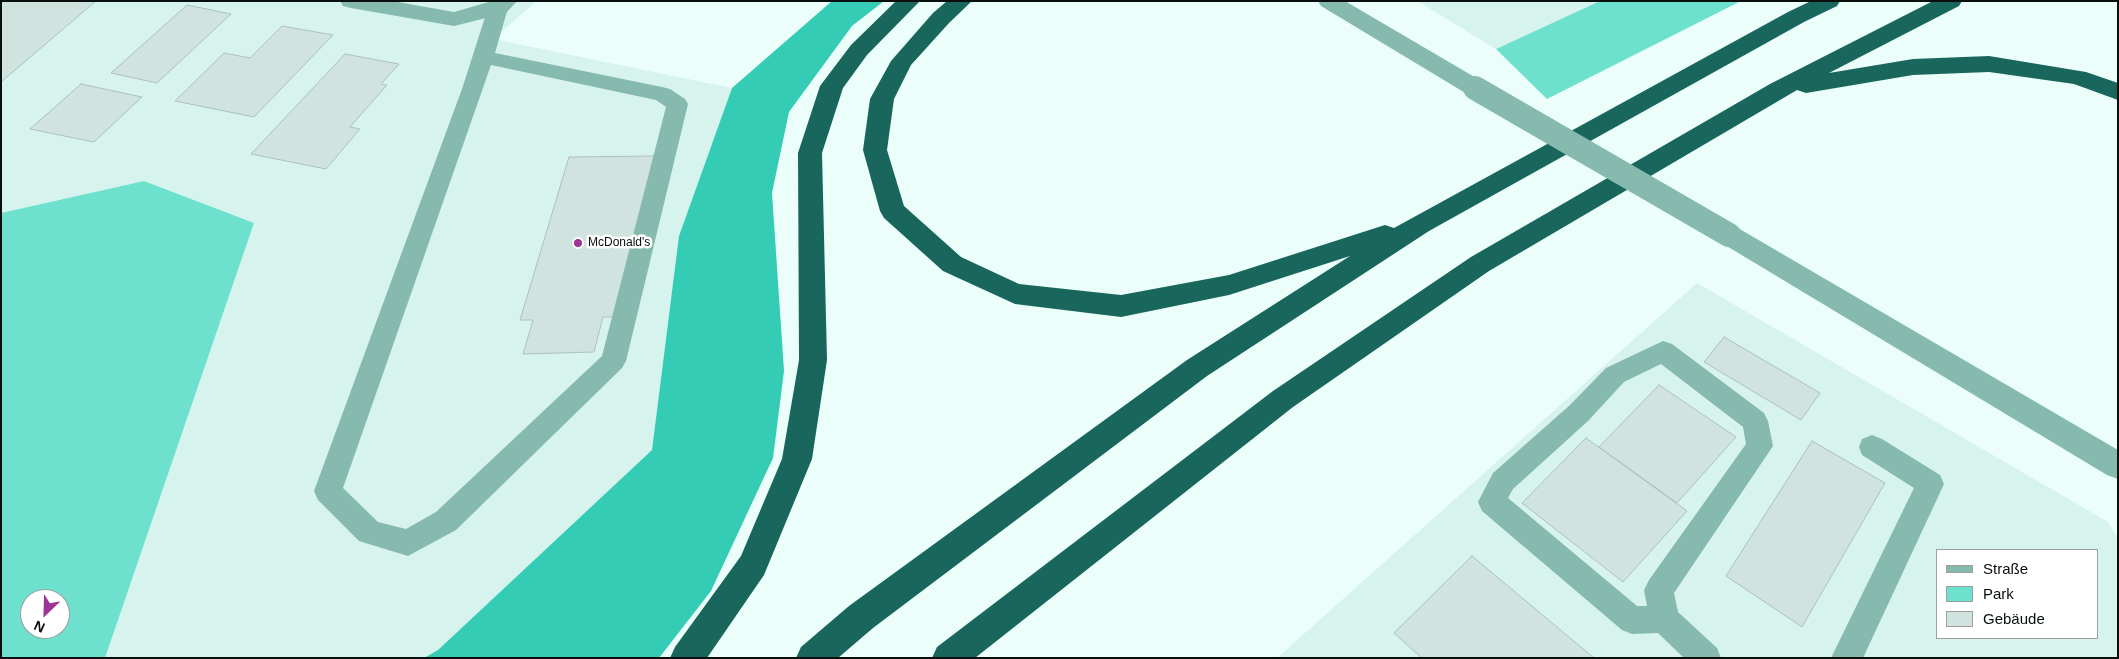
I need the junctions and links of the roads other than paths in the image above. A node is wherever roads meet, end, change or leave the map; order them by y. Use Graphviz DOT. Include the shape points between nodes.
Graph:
graph roads {
  1 [pos="351,1"];
  2 [pos="909,1"];
  3 [pos="961,1"];
  4 [pos="1329,1"];
  5 [pos="1829,1"];
  6 [pos="1951,1"];
  7 [pos="502,5"];
  8 [pos="483,57"];
  9 [pos="1778,90"];
  10 [pos="2118,92"];
  11 [pos="1420,224"];
  12 [pos="1872,447"];
  13 [pos="2118,466"];
  14 [pos="1664,619"];
  15 [pos="687,658"];
  16 [pos="813,658"];
  17 [pos="949,658"];
  18 [pos="1706,658"];
  19 [pos="1846,658"];
  1 -- 7 [label="street" via="454,19"];
  2 -- 15 [label="highway" via="859,50 832,86 810,153 812,360 797,459 753,565"];
  3 -- 11 [label="highway" via="902,61 882,99 875,150 893,211 952,264 1015,294 1121,306 1229,285"];
  4 -- 13 [label="street, bridge"];
  5 -- 11 [label="highway"];
  6 -- 9 [label="highway"];
  7 -- 8 [label="lane"];
  8 -- 8 [label="lane" via="662,94 677,104 613,360 446,521 408,543 369,532 328,491"];
  9 -- 10 [label="highway" via="1912,67 1989,64 2078,77"];
  9 -- 17 [label="highway" via="1480,264 1283,400"];
  11 -- 16 [label="highway" via="1197,368 861,617"];
  12 -- 19 [label="lane" via="1930,484"];
  14 -- 14 [label="lane" via="1658,590 1760,446 1755,421 1663,351 1615,375 1579,413 1503,480 1492,502 1632,620"];
  14 -- 18 [label="lane"];
}
